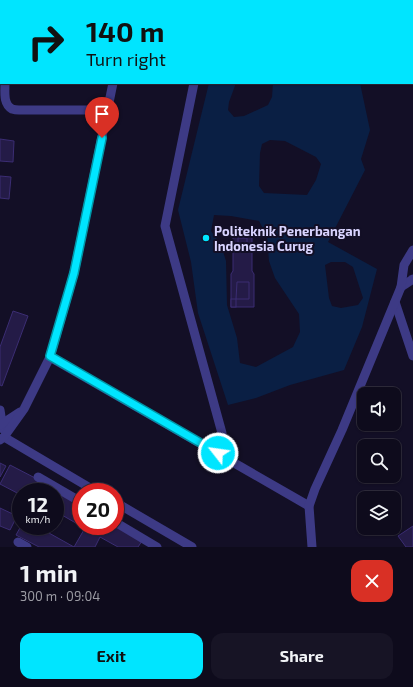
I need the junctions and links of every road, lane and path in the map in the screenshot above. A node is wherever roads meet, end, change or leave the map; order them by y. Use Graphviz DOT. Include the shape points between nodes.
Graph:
graph roads {
  1 [pos="5,84"];
  2 [pos="114,84"];
  3 [pos="194,84"];
  4 [pos="107,110"];
  5 [pos="413,250"];
  6 [pos="413,279"];
  7 [pos="401,287"];
  8 [pos="395,302"];
  9 [pos="50,356"];
  10 [pos="413,356"];
  11 [pos="24,409"];
  12 [pos="0,410"];
  13 [pos="1,424"];
  14 [pos="2,439"];
  15 [pos="218,453"];
  16 [pos="38,477"];
  17 [pos="81,483"];
  18 [pos="72,497"];
  19 [pos="309,506"];
  20 [pos="124,507"];
  21 [pos="124,527"];
  22 [pos="18,542"];
  23 [pos="27,547"];
  24 [pos="157,547"];
  25 [pos="192,547"];
  26 [pos="312,547"];
  1 -- 4 [label="lane" via="7,102 12,108 19,110"];
  2 -- 4 [label="lane"];
  3 -- 15 [label="lane" via="165,226 222,433"];
  4 -- 9 [label="lane" via="74,273"];
  5 -- 7 [label="lane" via="404,265"];
  6 -- 7 [label="lane"];
  7 -- 8 [label="lane"];
  8 -- 10 [label="lane"];
  8 -- 19 [label="lane"];
  9 -- 11 [label="lane"];
  9 -- 15 [label="lane"];
  11 -- 13 [label="lane"];
  11 -- 14 [label="lane"];
  12 -- 13 [label="lane"];
  13 -- 14 [label="lane"];
  14 -- 17 [label="lane"];
  15 -- 19 [label="lane"];
  16 -- 18 [label="lane"];
  19 -- 26 [label="lane"];
  20 -- 25 [label="lane"];
  21 -- 24 [label="lane"];
  22 -- 23 [label="lane"];
}
